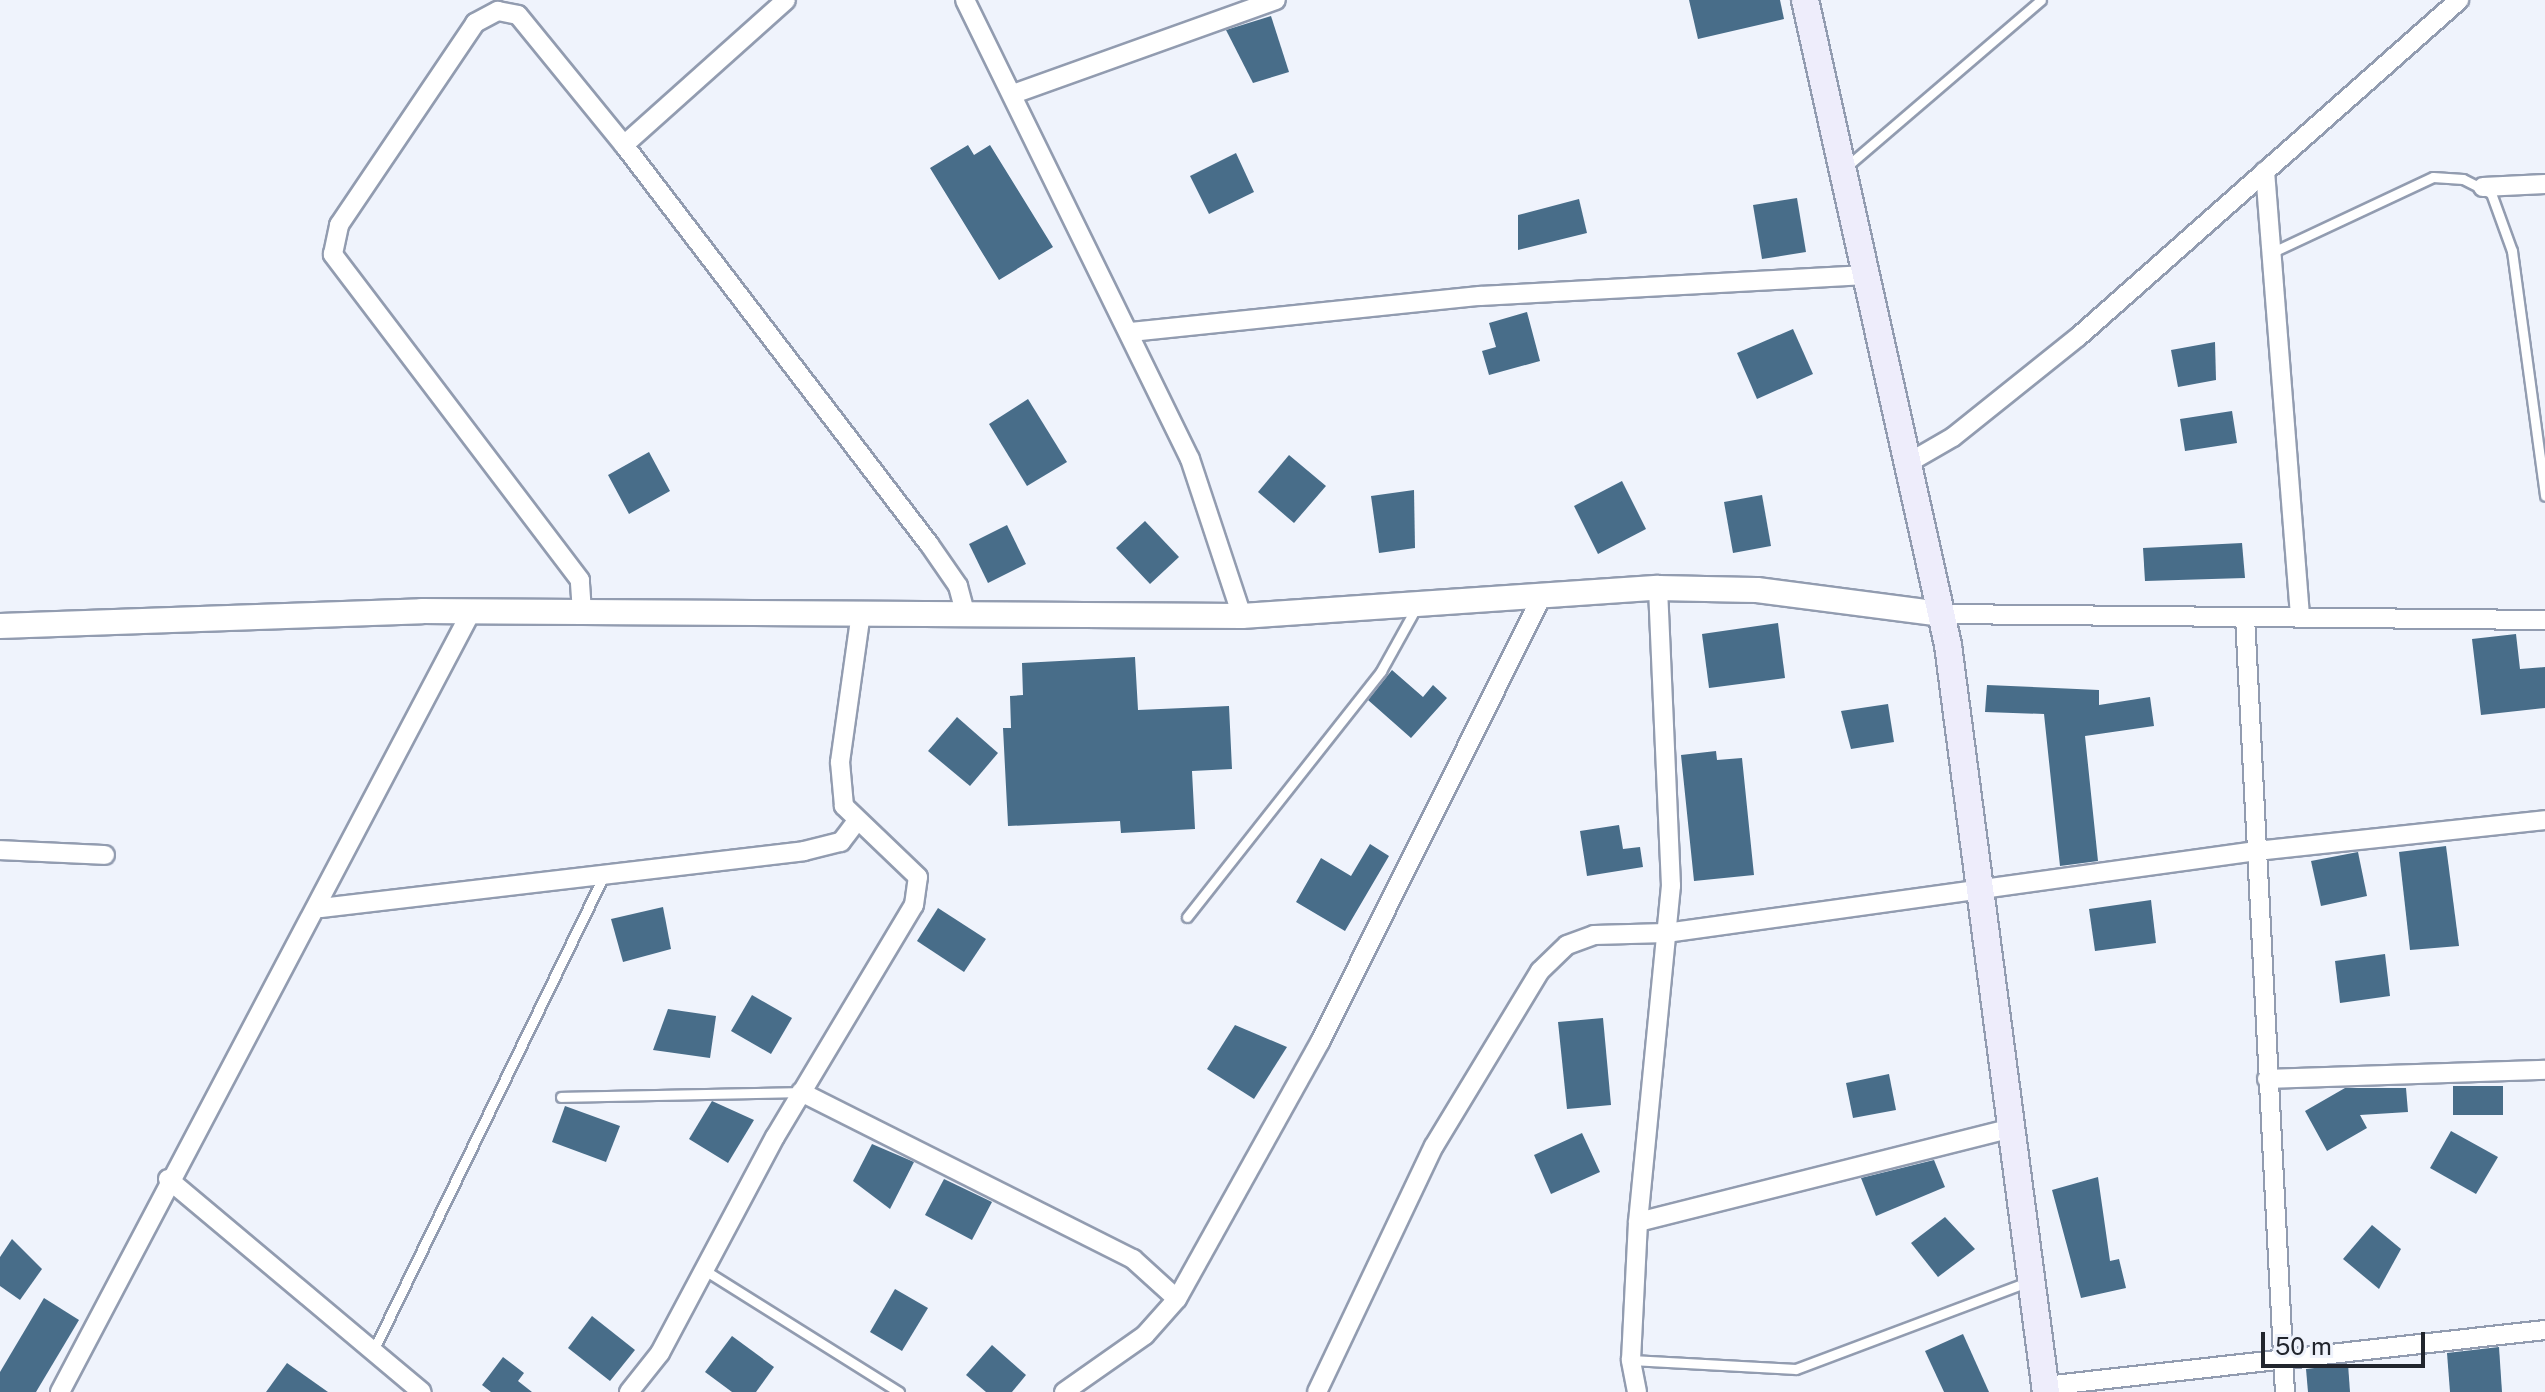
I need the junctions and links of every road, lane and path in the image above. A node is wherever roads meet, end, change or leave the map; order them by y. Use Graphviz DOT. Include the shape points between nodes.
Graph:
graph roads {
  1 [pos="786,0"];
  2 [pos="965,0"];
  3 [pos="1276,0"];
  4 [pos="1805,0"];
  5 [pos="2041,0"];
  6 [pos="2459,0"];
  7 [pos="1016,93"];
  8 [pos="624,145"];
  9 [pos="1843,170"];
  10 [pos="2265,171"];
  11 [pos="2545,184"];
  12 [pos="2483,187"];
  13 [pos="2275,251"];
  14 [pos="1866,275"];
  15 [pos="1130,332"];
  16 [pos="1908,463"];
  17 [pos="2545,496"];
  18 [pos="1658,588"];
  19 [pos="1543,594"];
  20 [pos="1418,603"];
  21 [pos="471,612"];
  22 [pos="582,612"];
  23 [pos="861,613"];
  24 [pos="1942,614"];
  25 [pos="966,615"];
  26 [pos="1242,616"];
  27 [pos="2245,617"];
  28 [pos="2300,617"];
  29 [pos="2545,620"];
  30 [pos="0,626"];
  31 [pos="2545,820"];
  32 [pos="856,822"];
  33 [pos="0,850"];
  34 [pos="2256,851"];
  35 [pos="105,855"];
  36 [pos="604,875"];
  37 [pos="1980,893"];
  38 [pos="321,908"];
  39 [pos="1187,917"];
  40 [pos="1666,933"];
  41 [pos="2545,1070"];
  42 [pos="2267,1079"];
  43 [pos="801,1092"];
  44 [pos="561,1097"];
  45 [pos="2011,1128"];
  46 [pos="168,1179"];
  47 [pos="1638,1222"];
  48 [pos="706,1271"];
  49 [pos="2031,1281"];
  50 [pos="1177,1299"];
  51 [pos="2545,1330"];
  52 [pos="373,1351"];
  53 [pos="1631,1360"];
  54 [pos="2281,1360"];
  55 [pos="2045,1389"];
  56 [pos="60,1392"];
  57 [pos="422,1392"];
  58 [pos="629,1392"];
  59 [pos="899,1392"];
  60 [pos="1064,1392"];
  61 [pos="1317,1392"];
  62 [pos="1637,1392"];
  63 [pos="2285,1392"];
  1 -- 8 [label="street"];
  2 -- 7 [label="street"];
  3 -- 7 [label="street"];
  4 -- 9 [label="main road"];
  5 -- 9 [label="lane"];
  6 -- 10 [label="street"];
  7 -- 15 [label="street"];
  8 -- 22 [label="street" via="518,15 489,13 475,23 332,244 340,269 580,580"];
  8 -- 25 [label="street" via="929,544 958,586"];
  9 -- 14 [label="main road"];
  10 -- 13 [label="street"];
  10 -- 16 [label="street" via="2078,337 1953,437"];
  11 -- 12 [label="street"];
  12 -- 13 [label="lane" via="2433,177"];
  12 -- 17 [label="lane" via="2497,202 2512,251"];
  13 -- 28 [label="street"];
  14 -- 15 [label="street" via="1480,296"];
  14 -- 16 [label="main road"];
  15 -- 26 [label="street" via="1190,459"];
  16 -- 24 [label="main road"];
  18 -- 19 [label="street"];
  18 -- 24 [label="street" via="1757,590"];
  18 -- 40 [label="street" via="1671,886"];
  19 -- 20 [label="street"];
  19 -- 50 [label="street" via="1320,1042"];
  20 -- 26 [label="street"];
  20 -- 39 [label="lane" via="1381,671"];
  21 -- 22 [label="street"];
  21 -- 30 [label="street" via="144,615"];
  21 -- 38 [label="street"];
  22 -- 23 [label="street"];
  23 -- 25 [label="street"];
  23 -- 32 [label="street" via="840,762 844,806"];
  24 -- 27 [label="street"];
  24 -- 37 [label="main road"];
  25 -- 26 [label="street"];
  27 -- 28 [label="street"];
  27 -- 34 [label="street"];
  28 -- 29 [label="street"];
  31 -- 34 [label="street"];
  32 -- 36 [label="street" via="841,842 804,851"];
  32 -- 43 [label="street" via="918,877 914,905"];
  33 -- 35 [label="street"];
  34 -- 37 [label="street"];
  34 -- 42 [label="street"];
  36 -- 38 [label="street"];
  36 -- 52 [label="lane"];
  37 -- 40 [label="street"];
  37 -- 45 [label="main road"];
  38 -- 46 [label="street"];
  40 -- 47 [label="street"];
  40 -- 61 [label="street" via="1594,935 1567,945 1540,971 1434,1146"];
  41 -- 42 [label="street"];
  42 -- 54 [label="street"];
  43 -- 44 [label="lane"];
  43 -- 48 [label="street"];
  43 -- 50 [label="street" via="1133,1259"];
  45 -- 47 [label="street"];
  45 -- 49 [label="main road"];
  46 -- 52 [label="street"];
  46 -- 56 [label="street"];
  47 -- 53 [label="street"];
  48 -- 58 [label="street" via="660,1353"];
  48 -- 59 [label="lane"];
  49 -- 53 [label="lane" via="1796,1369"];
  49 -- 55 [label="main road"];
  50 -- 60 [label="street" via="1145,1335"];
  51 -- 54 [label="street"];
  52 -- 57 [label="street"];
  53 -- 62 [label="street"];
  54 -- 55 [label="street"];
  54 -- 63 [label="street"];
}
